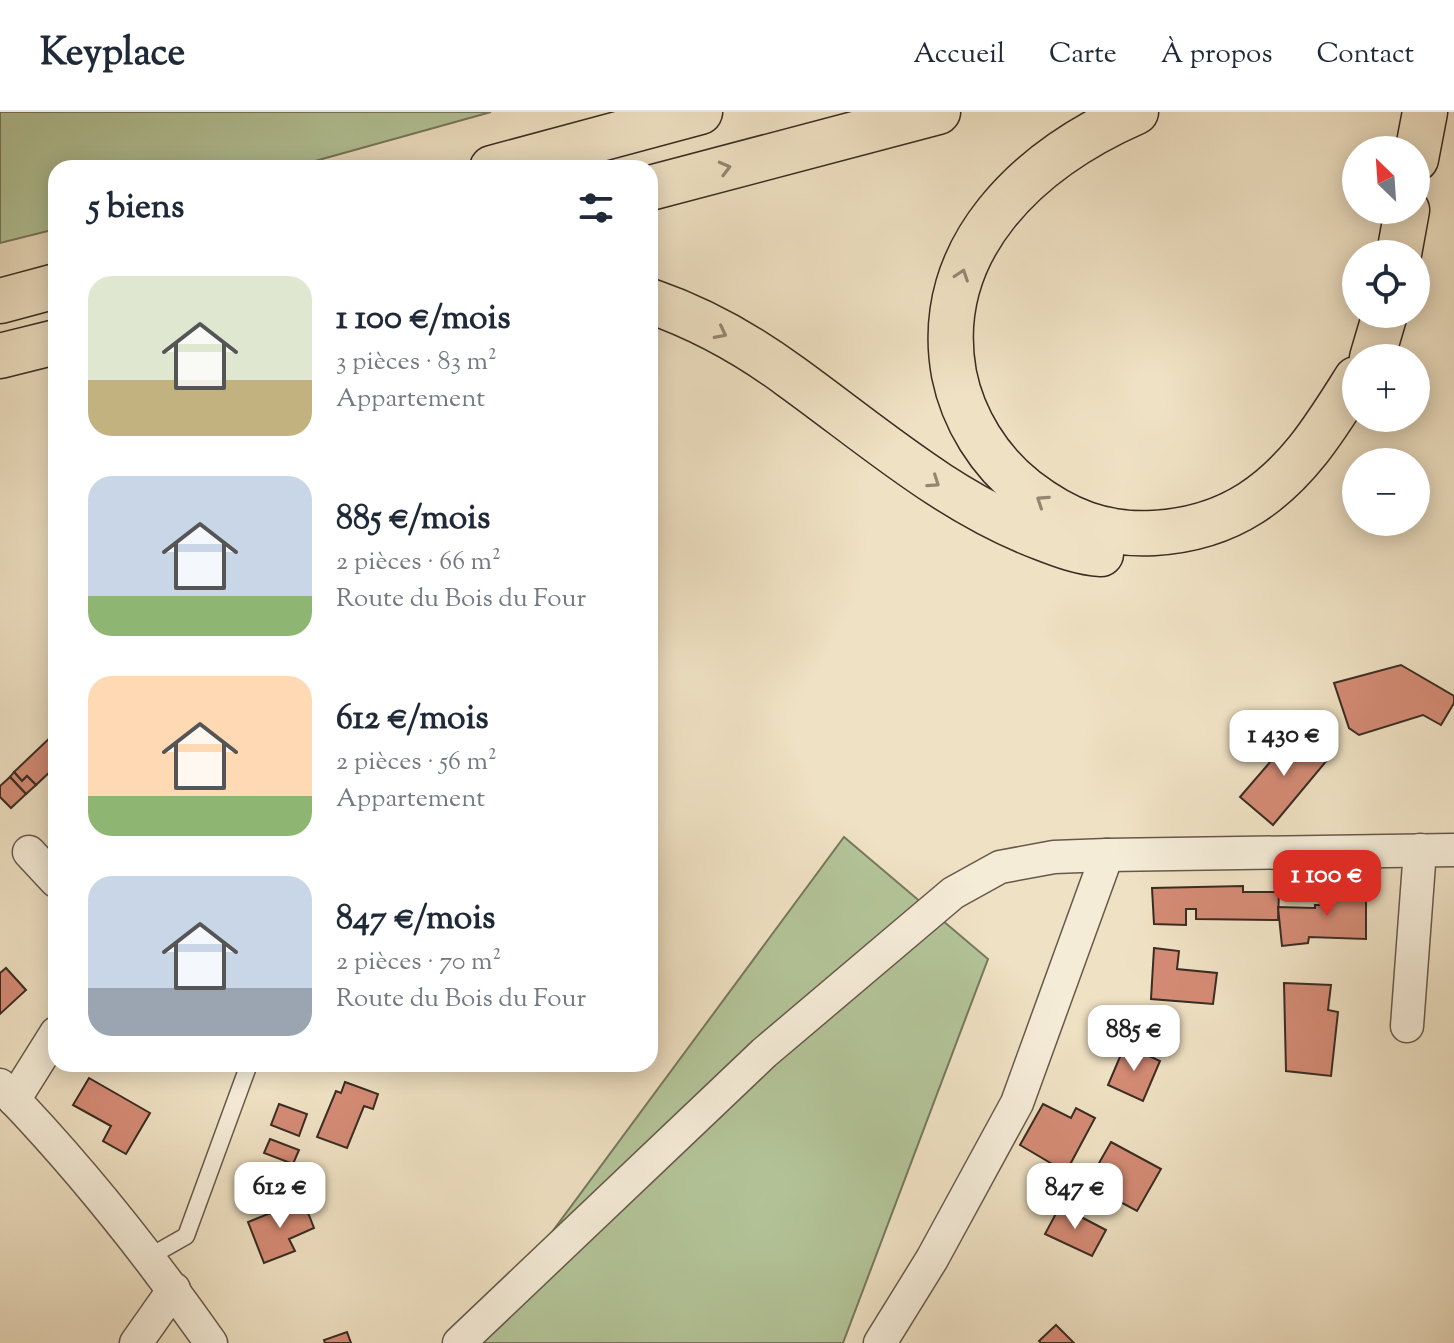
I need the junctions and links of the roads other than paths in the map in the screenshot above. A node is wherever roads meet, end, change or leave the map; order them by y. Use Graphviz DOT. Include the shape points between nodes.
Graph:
graph roads {
  1 [pos="700,112"];
  2 [pos="938,112"];
  3 [pos="1136,112"];
  4 [pos="1425,112"];
  5 [pos="662,118"];
  6 [pos="1420,136"];
  7 [pos="519,160"];
  8 [pos="658,186"];
  9 [pos="48,288"];
  10 [pos="0,301"];
  11 [pos="658,304"];
  12 [pos="48,344"];
  13 [pos="0,356"];
  14 [pos="48,374"];
  15 [pos="0,385"];
  16 [pos="1342,399"];
  17 [pos="1347,432"];
  18 [pos="1420,850"];
  19 [pos="1454,850"];
  20 [pos="29,852"];
  21 [pos="1107,855"];
  22 [pos="48,872"];
  23 [pos="1407,1026"];
  24 [pos="48,1043"];
  25 [pos="246,1072"];
  26 [pos="7,1093"];
  27 [pos="149,1257"];
  28 [pos="174,1289"];
  29 [pos="136,1343"];
  30 [pos="211,1343"];
  31 [pos="459,1343"];
  32 [pos="880,1343"];
  1 -- 5 [label="highway"];
  8 -- 2 [label="highway, one-way"];
  16 -- 3 [label="highway, one-way" via="1314,445 1276,484 1251,503 1186,530 1137,534 1084,525 1042,502 988,452 958,392 950,347 955,301 967,262 995,214 1039,169"];
  4 -- 6 [label="highway"];
  5 -- 7 [label="highway"];
  9 -- 10 [label="highway"];
  11 -- 17 [label="highway, one-way" via="788,374 964,501 1011,526 1092,554 1154,557 1229,540 1300,491"];
  12 -- 13 [label="highway"];
  14 -- 15 [label="highway"];
  18 -- 19 [label="street"];
  18 -- 21 [label="street"];
  18 -- 23 [label="street"];
  20 -- 22 [label="street"];
  21 -- 31 [label="street" via="1000,867 953,893 764,1053"];
  21 -- 32 [label="street" via="1017,1103"];
  24 -- 26 [label="street"];
  25 -- 27 [label="lane" via="186,1236"];
  26 -- 27 [label="street"];
  27 -- 28 [label="street"];
  28 -- 29 [label="street"];
  28 -- 30 [label="street"];
}
